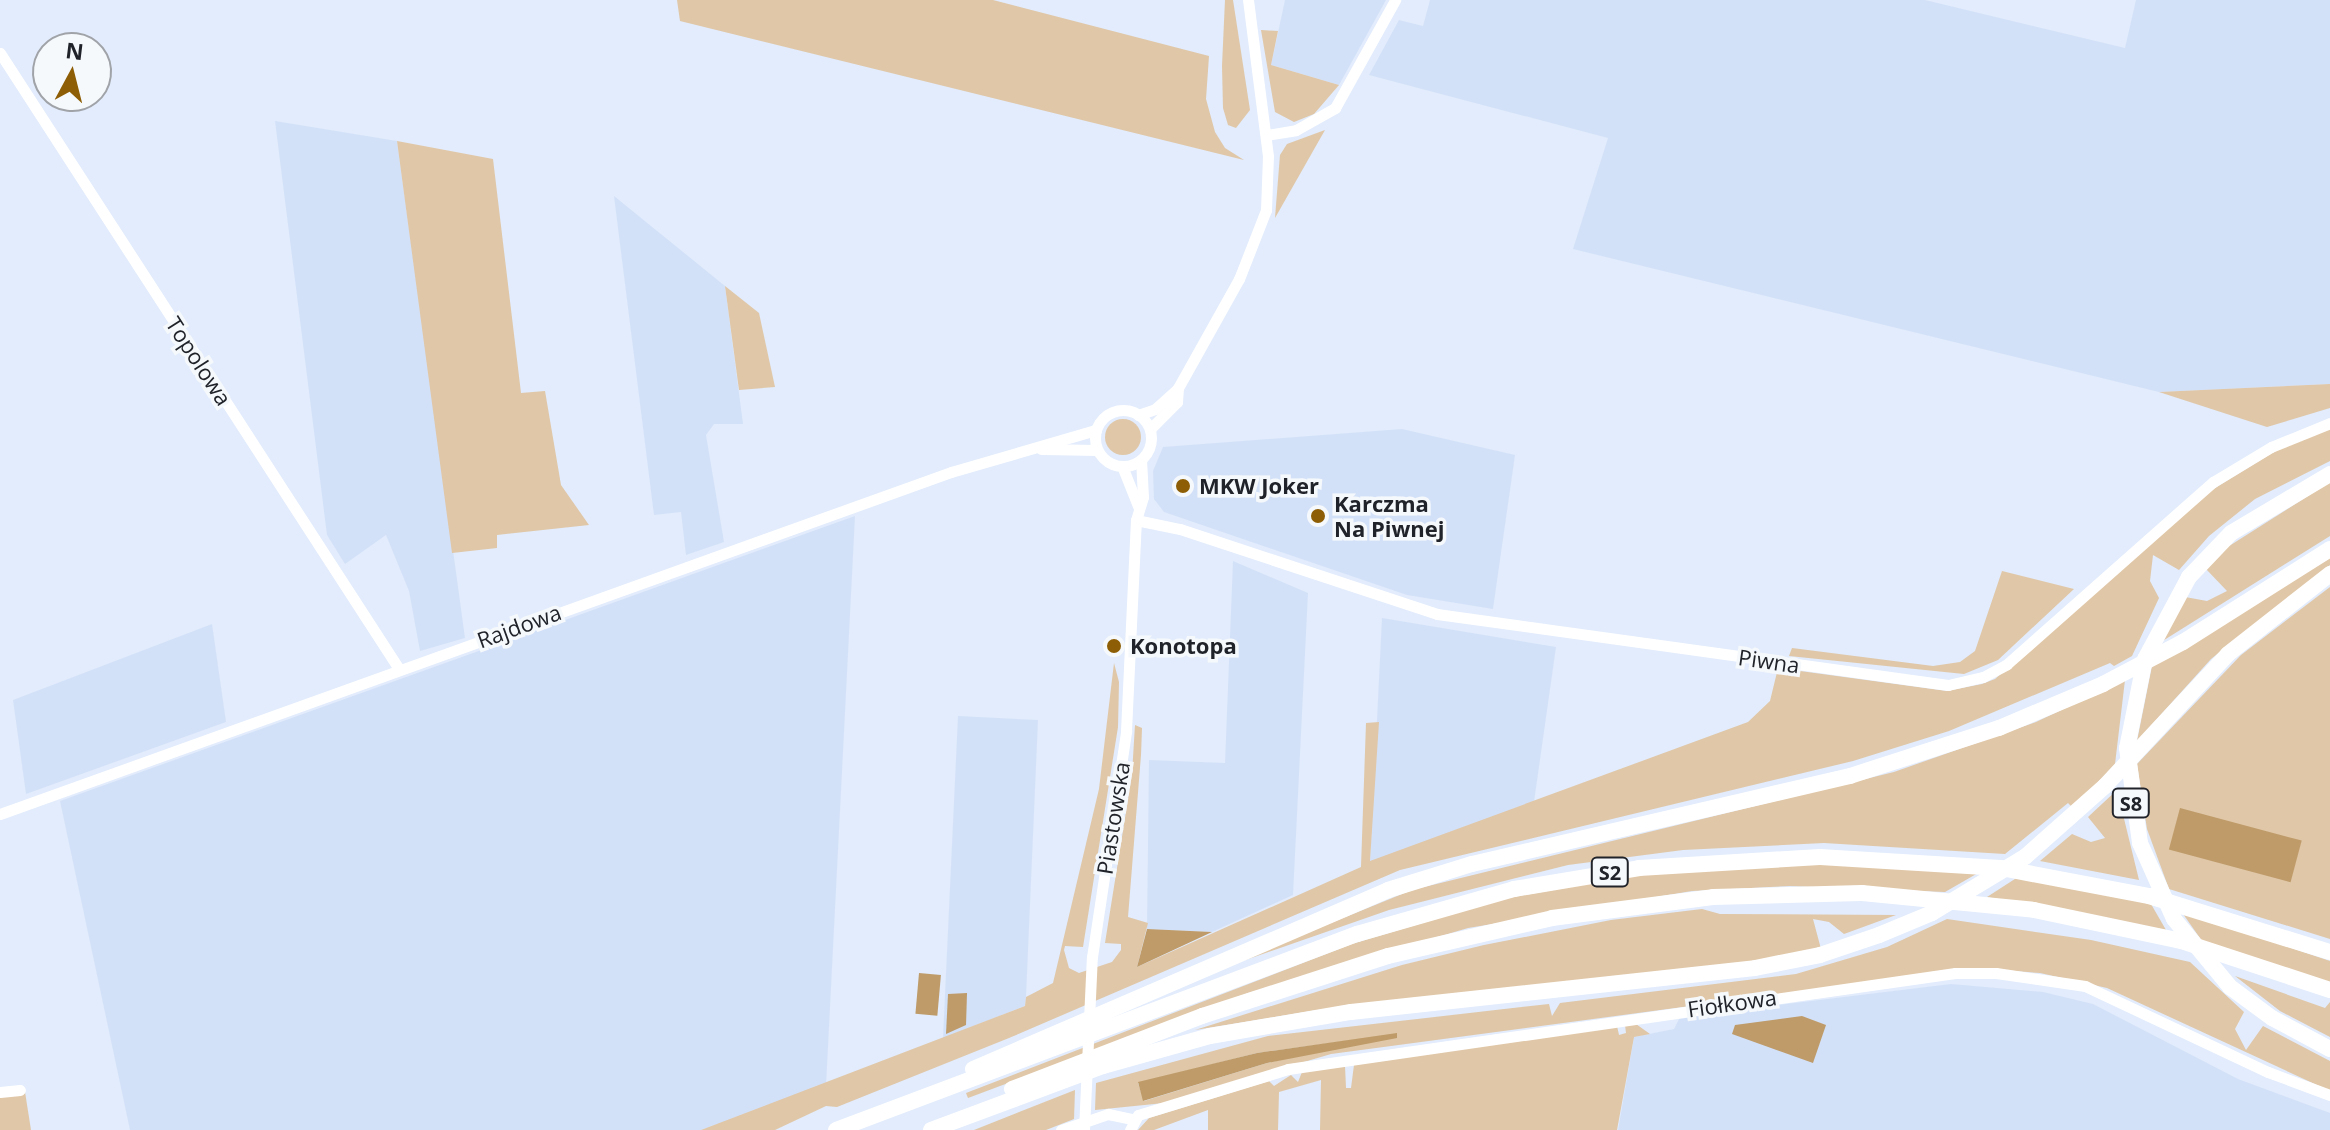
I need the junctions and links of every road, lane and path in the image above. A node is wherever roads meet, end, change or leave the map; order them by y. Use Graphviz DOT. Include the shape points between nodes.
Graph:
graph roads {
  1 [pos="1248,0"];
  2 [pos="1395,0"];
  3 [pos="0,53"];
  4 [pos="1266,135"];
  5 [pos="1178,388"];
  6 [pos="1138,415"];
  7 [pos="2330,423"];
  8 [pos="1150,429"];
  9 [pos="1096,430"];
  10 [pos="1040,449"];
  11 [pos="1097,450"];
  12 [pos="1141,460"];
  13 [pos="1122,466"];
  14 [pos="2330,474"];
  15 [pos="1138,506"];
  16 [pos="1136,520"];
  17 [pos="2330,549"];
  18 [pos="2330,574"];
  19 [pos="399,669"];
  20 [pos="0,814"];
  21 [pos="2330,952"];
  22 [pos="2330,990"];
  23 [pos="2330,1049"];
  24 [pos="20,1090"];
  25 [pos="0,1092"];
  26 [pos="2330,1095"];
  27 [pos="914,1099"];
  28 [pos="1131,1125"];
  29 [pos="836,1130"];
  30 [pos="919,1130"];
  31 [pos="931,1130"];
  32 [pos="1061,1130"];
  33 [pos="1084,1130"];
  1 -- 4 [label="street"];
  2 -- 4 [label="street" via="1335,108 1296,130"];
  3 -- 19 [label="street, Topolowa"];
  4 -- 5 [label="street" via="1269,180 1258,235"];
  5 -- 6 [label="street" via="1155,409"];
  5 -- 8 [label="street" via="1177,402"];
  6 -- 8 [label="street"];
  6 -- 9 [label="street" via="1113,411"];
  7 -- 16 [label="street, Piwna" via="2271,447 2213,482 2007,664 1983,677 1948,685 1437,614 1180,529"];
  8 -- 12 [label="street" via="1150,446"];
  9 -- 10 [label="street, Rajdowa"];
  9 -- 11 [label="street"];
  10 -- 11 [label="street, Rajdowa"];
  10 -- 19 [label="street, Rajdowa" via="976,463"];
  11 -- 13 [label="street"];
  12 -- 13 [label="street"];
  12 -- 15 [label="street, Piastowska" via="1143,497"];
  13 -- 15 [label="street, Piastowska"];
  14 -- 23 [label="highway, S8" via="2231,533 2189,577 2157,631 2136,687 2127,748 2132,810 2147,866 2174,919 2212,969 2251,1003"];
  15 -- 16 [label="street, Piastowska"];
  16 -- 33 [label="street, Piastowska" via="1123,764 1092,957"];
  17 -- 27 [label="highway" via="2183,642 2103,684 1999,728 1850,776 1472,864 1388,890"];
  18 -- 31 [label="highway" via="2228,654 2080,812 1985,884 1879,935 1820,955 1755,968 1260,1026 1103,1066"];
  19 -- 20 [label="street, Rajdowa"];
  21 -- 27 [label="highway, S2" via="2164,900 2001,868 1820,857 1667,864 1514,889 1357,934"];
  22 -- 30 [label="highway, S2" via="2181,941 2034,910 1862,893 1662,901 1509,926 1313,978 1072,1064"];
  24 -- 25 [label="street"];
  26 -- 28 [label="street, Fiołkowa" via="2085,986 1996,973 1955,973 1288,1069"];
  27 -- 29 [label="highway"];
  28 -- 32 [label="street, Fiołkowa" via="1108,1114"];
}
